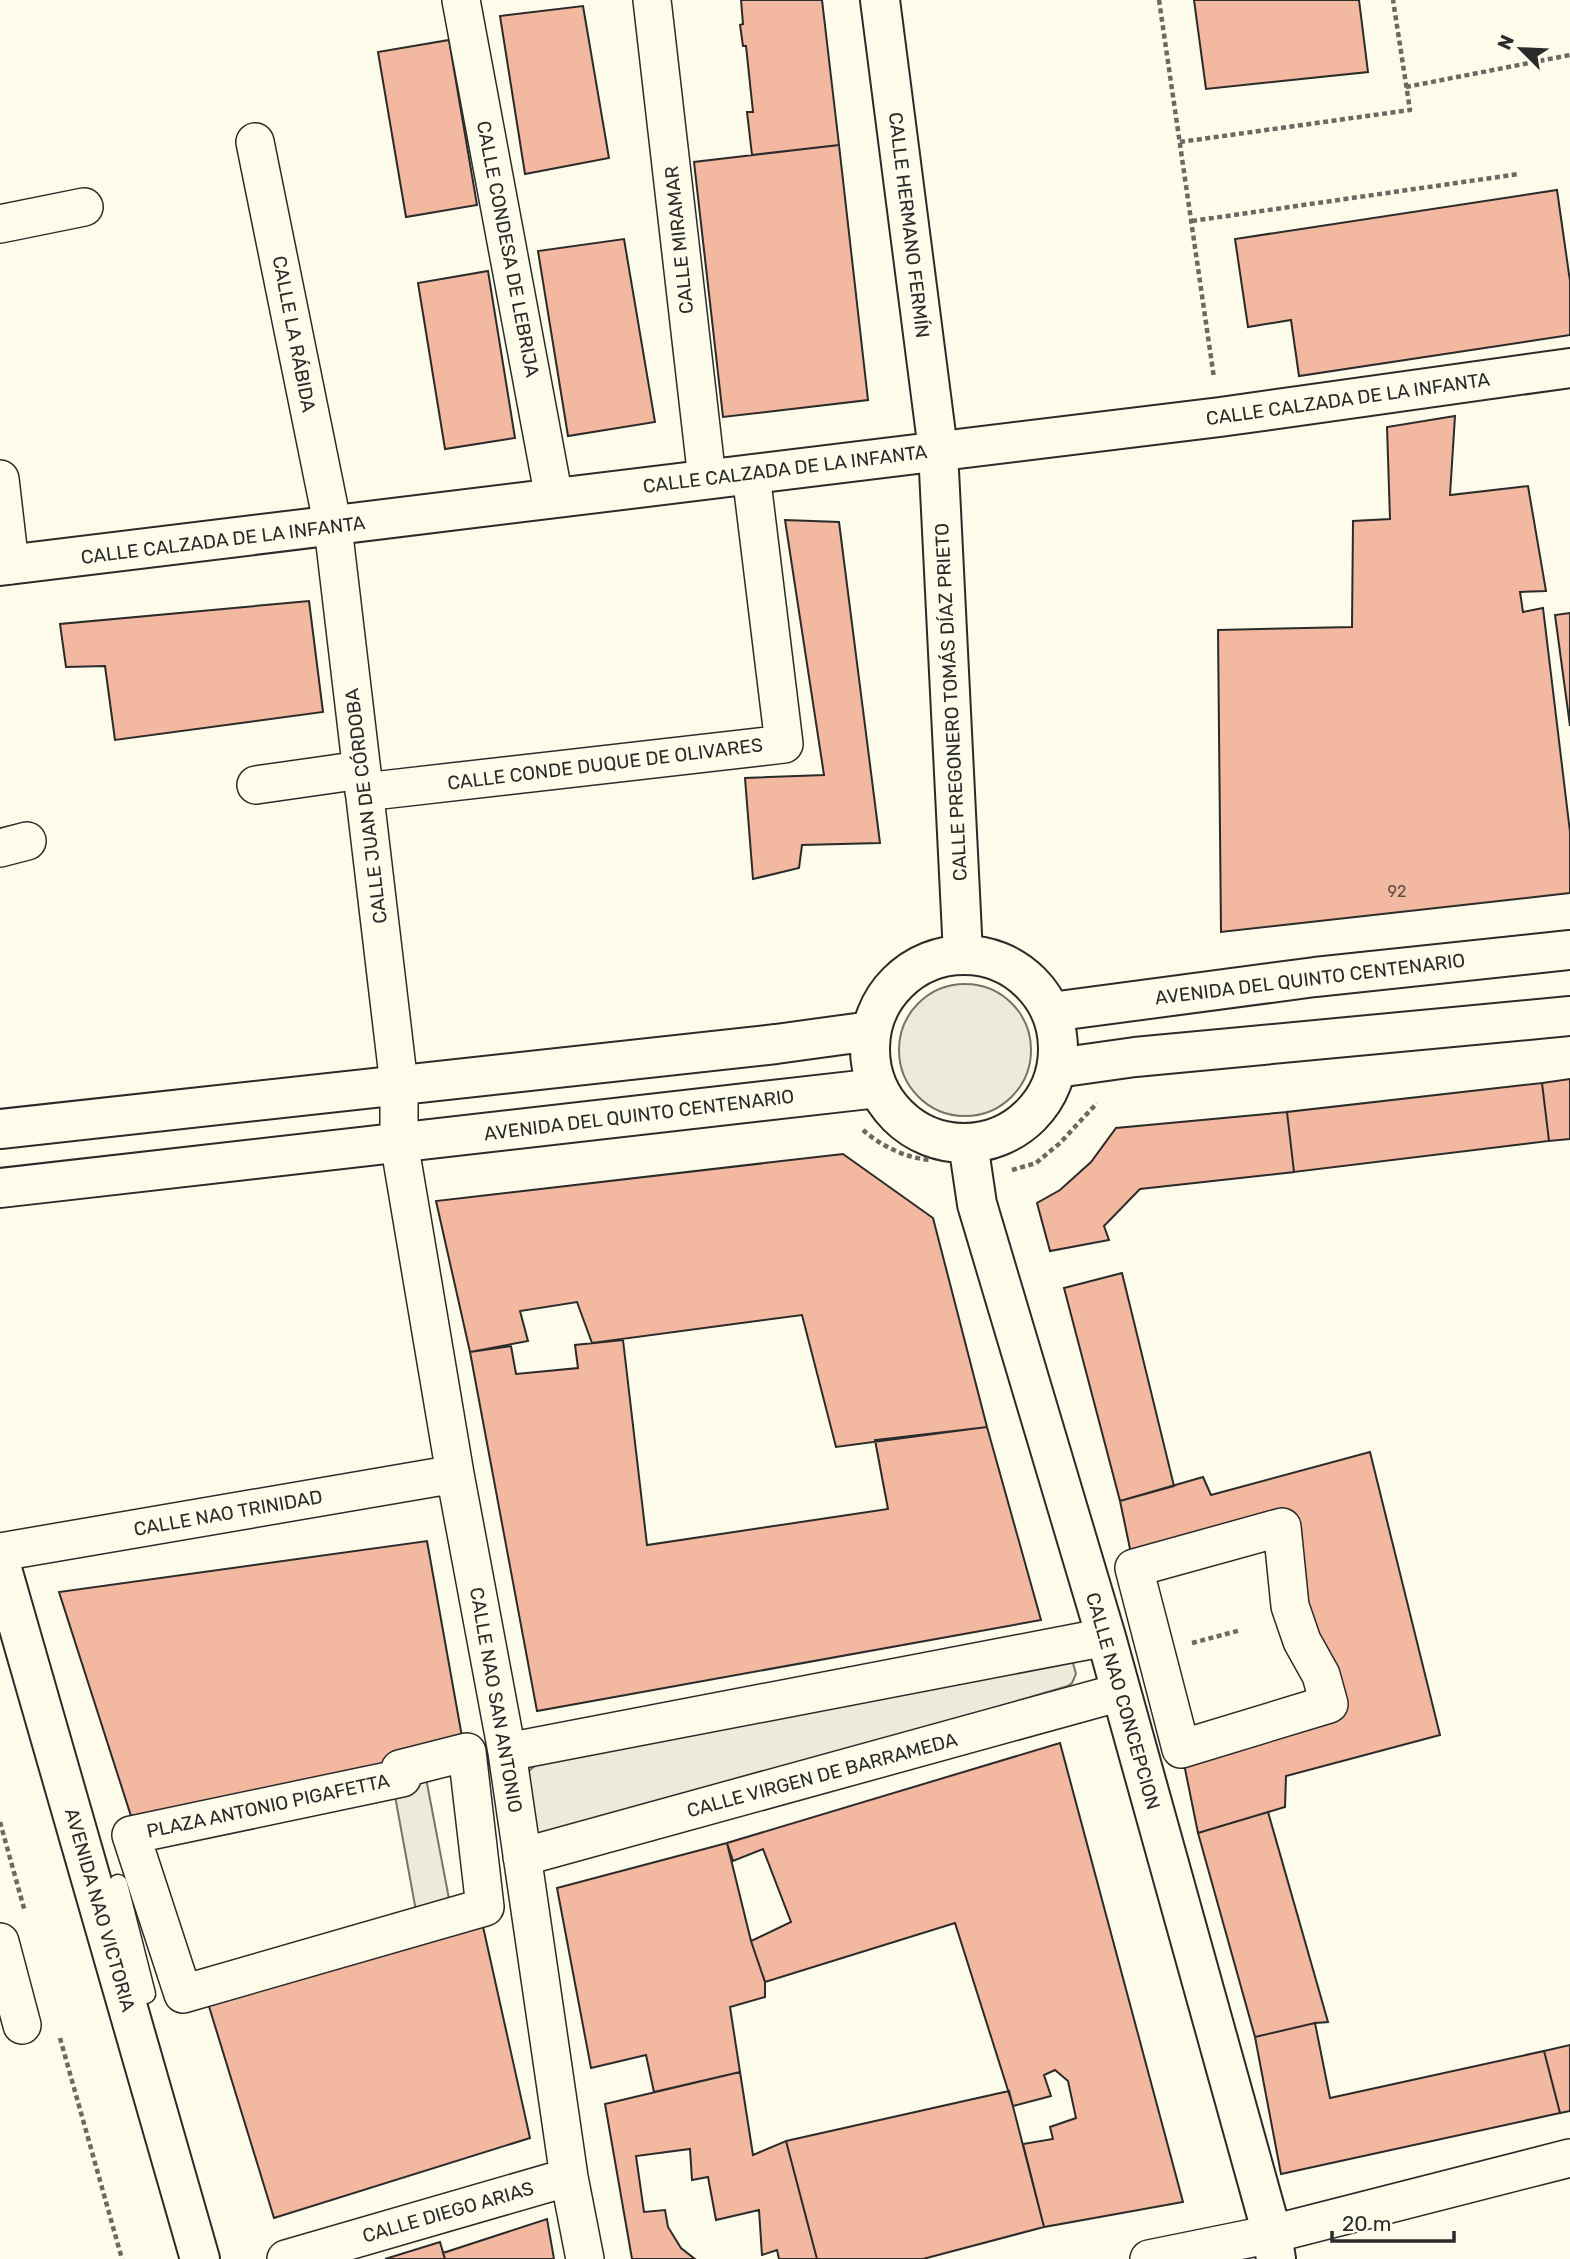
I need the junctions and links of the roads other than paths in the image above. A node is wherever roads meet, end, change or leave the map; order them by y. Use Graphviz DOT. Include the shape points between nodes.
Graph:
graph roads {
  1 [pos="461,0"];
  2 [pos="652,0"];
  3 [pos="880,0"];
  4 [pos="255,142"];
  5 [pos="85,207"];
  6 [pos="0,224"];
  7 [pos="1570,368"];
  8 [pos="938,450"];
  9 [pos="751,474"];
  10 [pos="0,479"];
  11 [pos="707,479"];
  12 [pos="554,499"];
  13 [pos="333,527"];
  14 [pos="5,565"];
  15 [pos="363,781"];
  16 [pos="256,785"];
  17 [pos="1570,950"];
  18 [pos="963,954"];
  19 [pos="1051,1012"];
  20 [pos="1570,1016"];
  21 [pos="872,1031"];
  22 [pos="1057,1068"];
  23 [pos="399,1085"];
  24 [pos="878,1088"];
  25 [pos="0,1129"];
  26 [pos="399,1142"];
  27 [pos="968,1143"];
  28 [pos="0,1188"];
  29 [pos="455,1474"];
  30 [pos="0,1552"];
  31 [pos="0,1562"];
  32 [pos="1106,1637"];
  33 [pos="1121,1692"];
  34 [pos="1181,1749"];
  35 [pos="507,1752"];
  36 [pos="522,1857"];
  37 [pos="118,1884"];
  38 [pos="1,1946"];
  39 [pos="183,1994"];
  40 [pos="125,1998"];
  41 [pos="22,2025"];
  42 [pos="1570,2158"];
  43 [pos="569,2177"];
  44 [pos="1274,2247"];
  45 [pos="200,2259"];
  46 [pos="286,2259"];
  47 [pos="585,2259"];
  48 [pos="1149,2259"];
  1 -- 12 [label="street, CALLE CONDESA DE LEBRIJA"];
  2 -- 11 [label="street, CALLE MIRAMAR"];
  3 -- 8 [label="street, CALLE HERMANO FERMÍN"];
  4 -- 13 [label="street, CALLE LA RÁBIDA"];
  5 -- 6 [label="street"];
  7 -- 8 [label="street, CALLE CALZADA DE LA INFANTA" via="1220,417"];
  8 -- 9 [label="street, CALLE CALZADA DE LA INFANTA"];
  8 -- 18 [label="street, CALLE PREGONERO TOMÁS DÍAZ PRIETO"];
  9 -- 11 [label="street, CALLE CALZADA DE LA INFANTA"];
  9 -- 15 [label="street, CALLE CONDE DUQUE DE OLIVARES" via="784,744"];
  10 -- 14 [label="street"];
  11 -- 12 [label="street, CALLE CALZADA DE LA INFANTA"];
  12 -- 13 [label="street, CALLE CALZADA DE LA INFANTA"];
  13 -- 14 [label="street, CALLE CALZADA DE LA INFANTA"];
  13 -- 15 [label="street, CALLE JUAN DE CÓRDOBA"];
  15 -- 16 [label="street"];
  15 -- 23 [label="street, CALLE JUAN DE CÓRDOBA"];
  17 -- 19 [label="street, AVENIDA DEL QUINTO CENTENARIO" via="1315,976"];
  18 -- 19 [label="street" via="990,957 1016,970 1037,988"];
  18 -- 21 [label="street" via="932,960 903,976 883,1001"];
  19 -- 22 [label="street" via="1058,1040"];
  20 -- 22 [label="street"];
  21 -- 23 [label="street"];
  21 -- 24 [label="street" via="870,1060"];
  22 -- 27 [label="street" via="1045,1097 1025,1121 998,1138"];
  23 -- 25 [label="street"];
  23 -- 26 [label="street"];
  24 -- 26 [label="street, AVENIDA DEL QUINTO CENTENARIO"];
  24 -- 27 [label="street" via="893,1111 914,1130 940,1141"];
  26 -- 28 [label="street, AVENIDA DEL QUINTO CENTENARIO"];
  26 -- 29 [label="street, CALLE NAO SAN ANTONIO"];
  27 -- 32 [label="street, CALLE NAO CONCEPCION" via="977,1204"];
  29 -- 30 [label="street, CALLE NAO TRINIDAD"];
  29 -- 35 [label="street, CALLE NAO SAN ANTONIO"];
  31 -- 40 [label="street, AVENIDA NAO VICTORIA"];
  32 -- 33 [label="street, CALLE NAO CONCEPCION"];
  32 -- 35 [label="street"];
  33 -- 36 [label="street, CALLE VIRGEN DE BARRAMEDA"];
  33 -- 44 [label="street, CALLE NAO CONCEPCION"];
  34 -- 34 [label="street" via="1134,1568 1282,1527 1290,1606 1329,1704"];
  35 -- 36 [label="street, CALLE NAO SAN ANTONIO"];
  36 -- 43 [label="street, CALLE NAO SAN ANTONIO"];
  37 -- 40 [label="lane" via="146,1994"];
  38 -- 41 [label="street"];
  39 -- 39 [label="street, PLAZA ANTONIO PIGAFETTA" via="485,1907 467,1752 400,1769 402,1778 131,1835"];
  40 -- 45 [label="street, AVENIDA NAO VICTORIA"];
  42 -- 44 [label="street"];
  43 -- 46 [label="street, CALLE DIEGO ARIAS"];
  43 -- 47 [label="street, CALLE NAO SAN ANTONIO"];
  44 -- 48 [label="street"];
}
